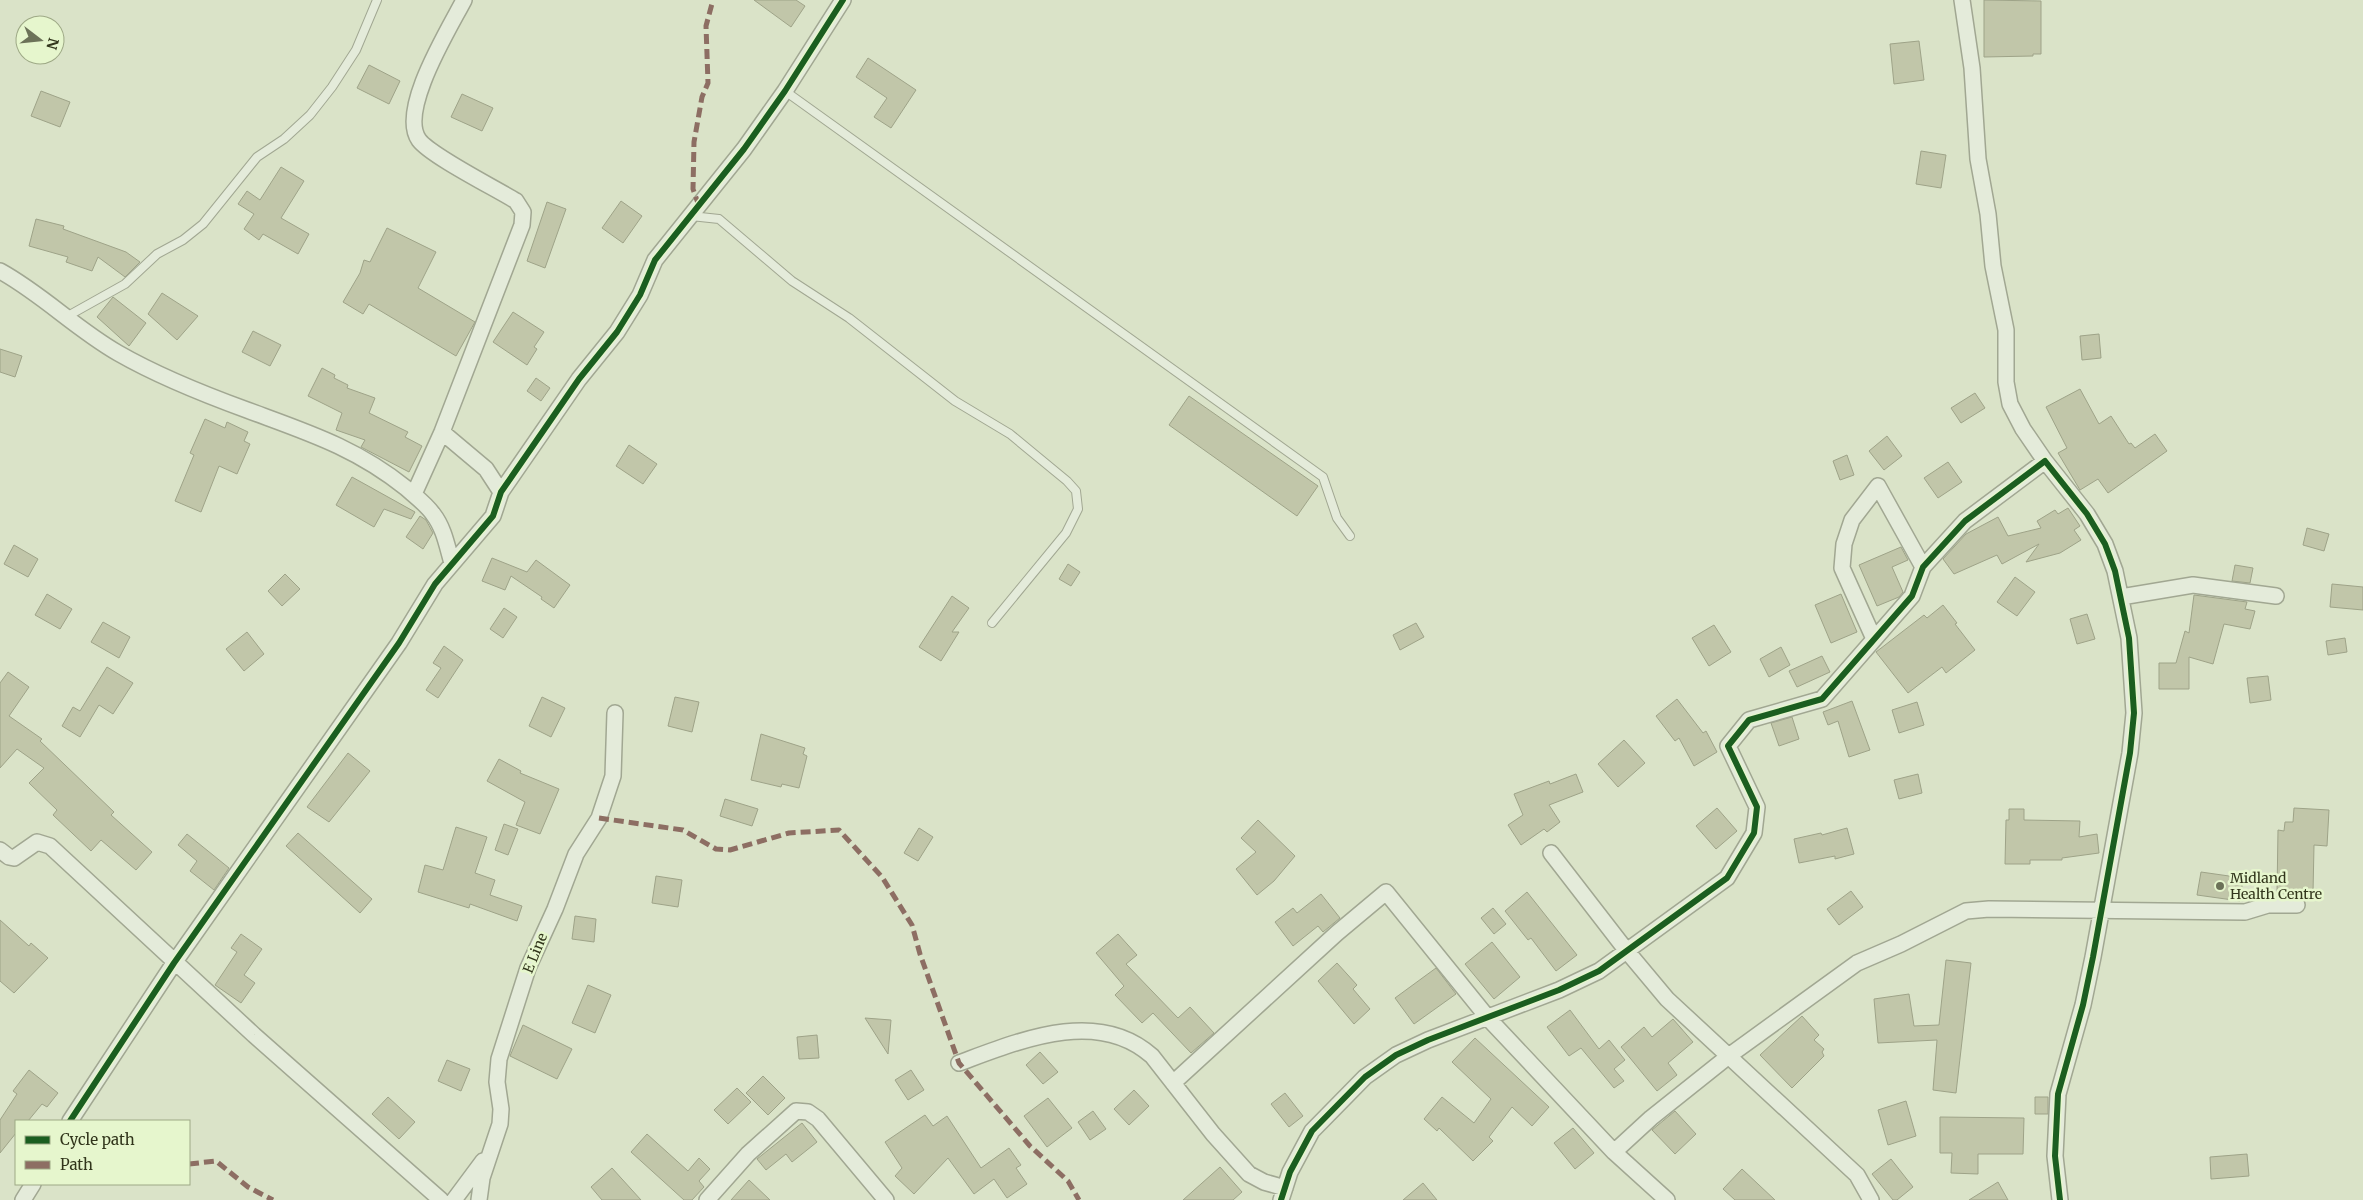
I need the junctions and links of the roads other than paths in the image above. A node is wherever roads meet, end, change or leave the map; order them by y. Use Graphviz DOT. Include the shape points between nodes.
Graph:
graph roads {
  1 [pos="377,0"];
  2 [pos="464,0"];
  3 [pos="843,0"];
  4 [pos="1962,0"];
  5 [pos="785,91"];
  6 [pos="691,216"];
  7 [pos="0,271"];
  8 [pos="66,317"];
  9 [pos="442,432"];
  10 [pos="2045,461"];
  11 [pos="501,492"];
  12 [pos="414,494"];
  13 [pos="1350,536"];
  14 [pos="452,563"];
  15 [pos="1923,567"];
  16 [pos="2276,596"];
  17 [pos="2120,597"];
  18 [pos="992,623"];
  19 [pos="1874,639"];
  20 [pos="615,713"];
  21 [pos="0,850"];
  22 [pos="1551,853"];
  23 [pos="2297,905"];
  24 [pos="2100,910"];
  25 [pos="1626,950"];
  26 [pos="174,963"];
  27 [pos="1488,1018"];
  28 [pos="1730,1055"];
  29 [pos="959,1063"];
  30 [pos="1173,1083"];
  31 [pos="71,1120"];
  32 [pos="490,1152"];
  33 [pos="1614,1152"];
  34 [pos="32,1185"];
  35 [pos="1283,1194"];
  36 [pos="23,1200"];
  37 [pos="441,1200"];
  38 [pos="454,1200"];
  39 [pos="480,1200"];
  40 [pos="708,1200"];
  41 [pos="886,1200"];
  42 [pos="1667,1200"];
  43 [pos="1871,1200"];
  44 [pos="2060,1200"];
  1 -- 8 [label="lane" via="356,50 310,115 284,139 257,157 203,224 183,240 156,254 125,284"];
  2 -- 9 [label="street" via="418,94 412,117 414,130 420,141 437,154 516,200 522,212 522,225"];
  3 -- 5 [label="street"];
  4 -- 10 [label="street" via="1972,68 1978,159 2006,330 2006,382 2010,404"];
  5 -- 6 [label="street"];
  5 -- 13 [label="lane" via="1322,477 1337,518"];
  6 -- 11 [label="street" via="656,260 640,295 617,332 579,380"];
  6 -- 18 [label="lane" via="719,219 792,281 849,318 955,401 1010,434 1076,491 1078,509 1066,533"];
  7 -- 8 [label="street" via="26,285"];
  8 -- 12 [label="street" via="119,354 190,388 307,431 346,449"];
  9 -- 11 [label="street" via="486,469"];
  9 -- 12 [label="street"];
  10 -- 15 [label="street" via="1965,521"];
  10 -- 17 [label="street" via="2073,493 2105,544"];
  11 -- 14 [label="street" via="494,516"];
  12 -- 14 [label="street" via="440,525"];
  14 -- 26 [label="street" via="434,584 399,644"];
  15 -- 19 [label="street" via="1912,596"];
  15 -- 19 [label="street" via="1878,486 1852,520 1844,544 1842,568"];
  16 -- 17 [label="street" via="2193,585"];
  17 -- 24 [label="street" via="2129,638 2134,713 2130,752"];
  19 -- 25 [label="street" via="1822,699 1749,720 1728,746 1757,807 1754,833 1727,878"];
  20 -- 32 [label="street, E Line" via="614,776 599,818 576,854 528,968 499,1059 500,1124"];
  21 -- 26 [label="street" via="14,858 37,842 50,846"];
  22 -- 25 [label="street"];
  23 -- 24 [label="street" via="2268,905 2245,912"];
  24 -- 28 [label="street" via="1966,911 1857,963"];
  24 -- 44 [label="street" via="2083,1006 2058,1094 2055,1156"];
  25 -- 27 [label="street" via="1599,971"];
  25 -- 28 [label="street" via="1667,998"];
  26 -- 31 [label="street"];
  26 -- 37 [label="street"];
  27 -- 30 [label="street" via="1386,892"];
  27 -- 33 [label="street"];
  27 -- 35 [label="street" via="1396,1055 1365,1077 1312,1131 1290,1172"];
  28 -- 33 [label="street"];
  28 -- 43 [label="street" via="1857,1175"];
  29 -- 30 [label="street" via="1014,1043 1085,1030 1124,1037 1141,1046"];
  30 -- 35 [label="street" via="1249,1174"];
  32 -- 38 [label="street"];
  32 -- 39 [label="street, E Line" via="482,1178"];
  33 -- 42 [label="street"];
  34 -- 36 [label="street"];
  40 -- 41 [label="street" via="748,1154 796,1111 808,1112 818,1119"];
}
